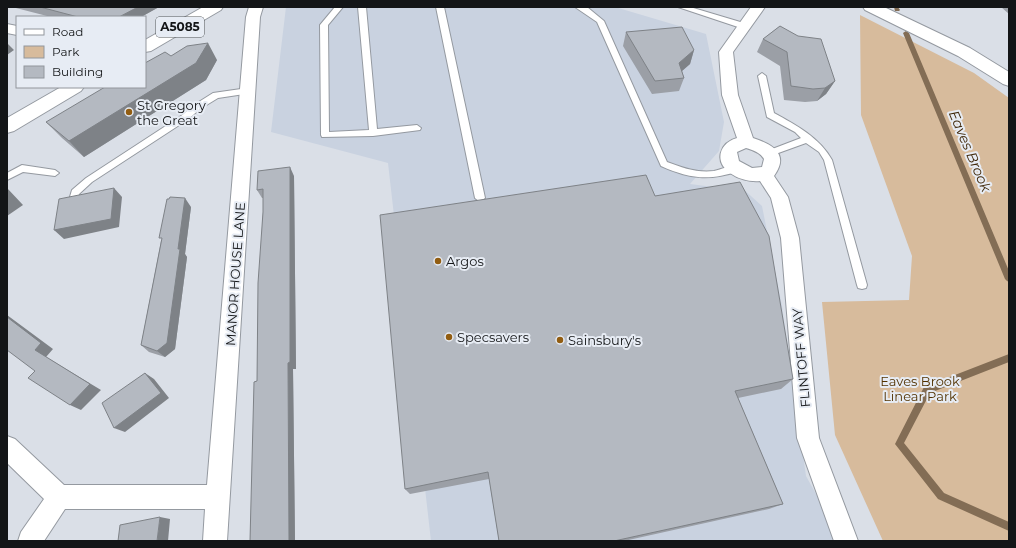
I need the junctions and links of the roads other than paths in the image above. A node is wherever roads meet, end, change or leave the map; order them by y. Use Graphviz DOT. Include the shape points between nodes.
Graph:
graph roads {
  1 [pos="214,7"];
  2 [pos="256,7"];
  3 [pos="340,7"];
  4 [pos="362,7"];
  5 [pos="440,7"];
  6 [pos="580,7"];
  7 [pos="682,7"];
  8 [pos="758,7"];
  9 [pos="871,7"];
  10 [pos="744,26"];
  11 [pos="146,46"];
  12 [pos="762,76"];
  13 [pos="1009,80"];
  14 [pos="73,88"];
  15 [pos="248,91"];
  16 [pos="7,126"];
  17 [pos="417,128"];
  18 [pos="372,133"];
  19 [pos="807,139"];
  20 [pos="746,142"];
  21 [pos="770,153"];
  22 [pos="736,169"];
  23 [pos="55,172"];
  24 [pos="764,174"];
  25 [pos="7,177"];
  26 [pos="480,198"];
  27 [pos="74,200"];
  28 [pos="862,285"];
  29 [pos="7,447"];
  30 [pos="59,497"];
  31 [pos="218,498"];
  32 [pos="30,541"];
  33 [pos="215,541"];
  34 [pos="846,541"];
  1 -- 11 [label="main road, A5085"];
  2 -- 15 [label="street, MANOR HOUSE LANE" via="253,16"];
  3 -- 18 [label="lane" via="324,25 325,135"];
  4 -- 18 [label="lane"];
  5 -- 26 [label="lane"];
  6 -- 22 [label="lane" via="600,21 664,164 682,172 699,174 714,174"];
  7 -- 10 [label="lane"];
  8 -- 10 [label="street"];
  9 -- 13 [label="main road" via="964,52"];
  10 -- 20 [label="street" via="726,52 730,95"];
  12 -- 19 [label="lane" via="770,114 798,130"];
  14 -- 16 [label="main road"];
  15 -- 27 [label="lane" via="216,95 89,180 75,193"];
  15 -- 31 [label="street, MANOR HOUSE LANE"];
  17 -- 18 [label="lane"];
  19 -- 21 [label="lane"];
  19 -- 28 [label="lane" via="822,150 828,160"];
  20 -- 21 [label="street" via="757,144"];
  20 -- 22 [label="street" via="738,143 729,149 729,160"];
  21 -- 24 [label="street" via="773,159 772,167"];
  22 -- 24 [label="street" via="753,175"];
  23 -- 25 [label="lane" via="22,168"];
  24 -- 34 [label="street, FLINTOFF WAY" via="779,197 790,238 808,438"];
  29 -- 30 [label="street"];
  30 -- 31 [label="street"];
  30 -- 32 [label="street"];
  31 -- 33 [label="street, MANOR HOUSE LANE"];
}
